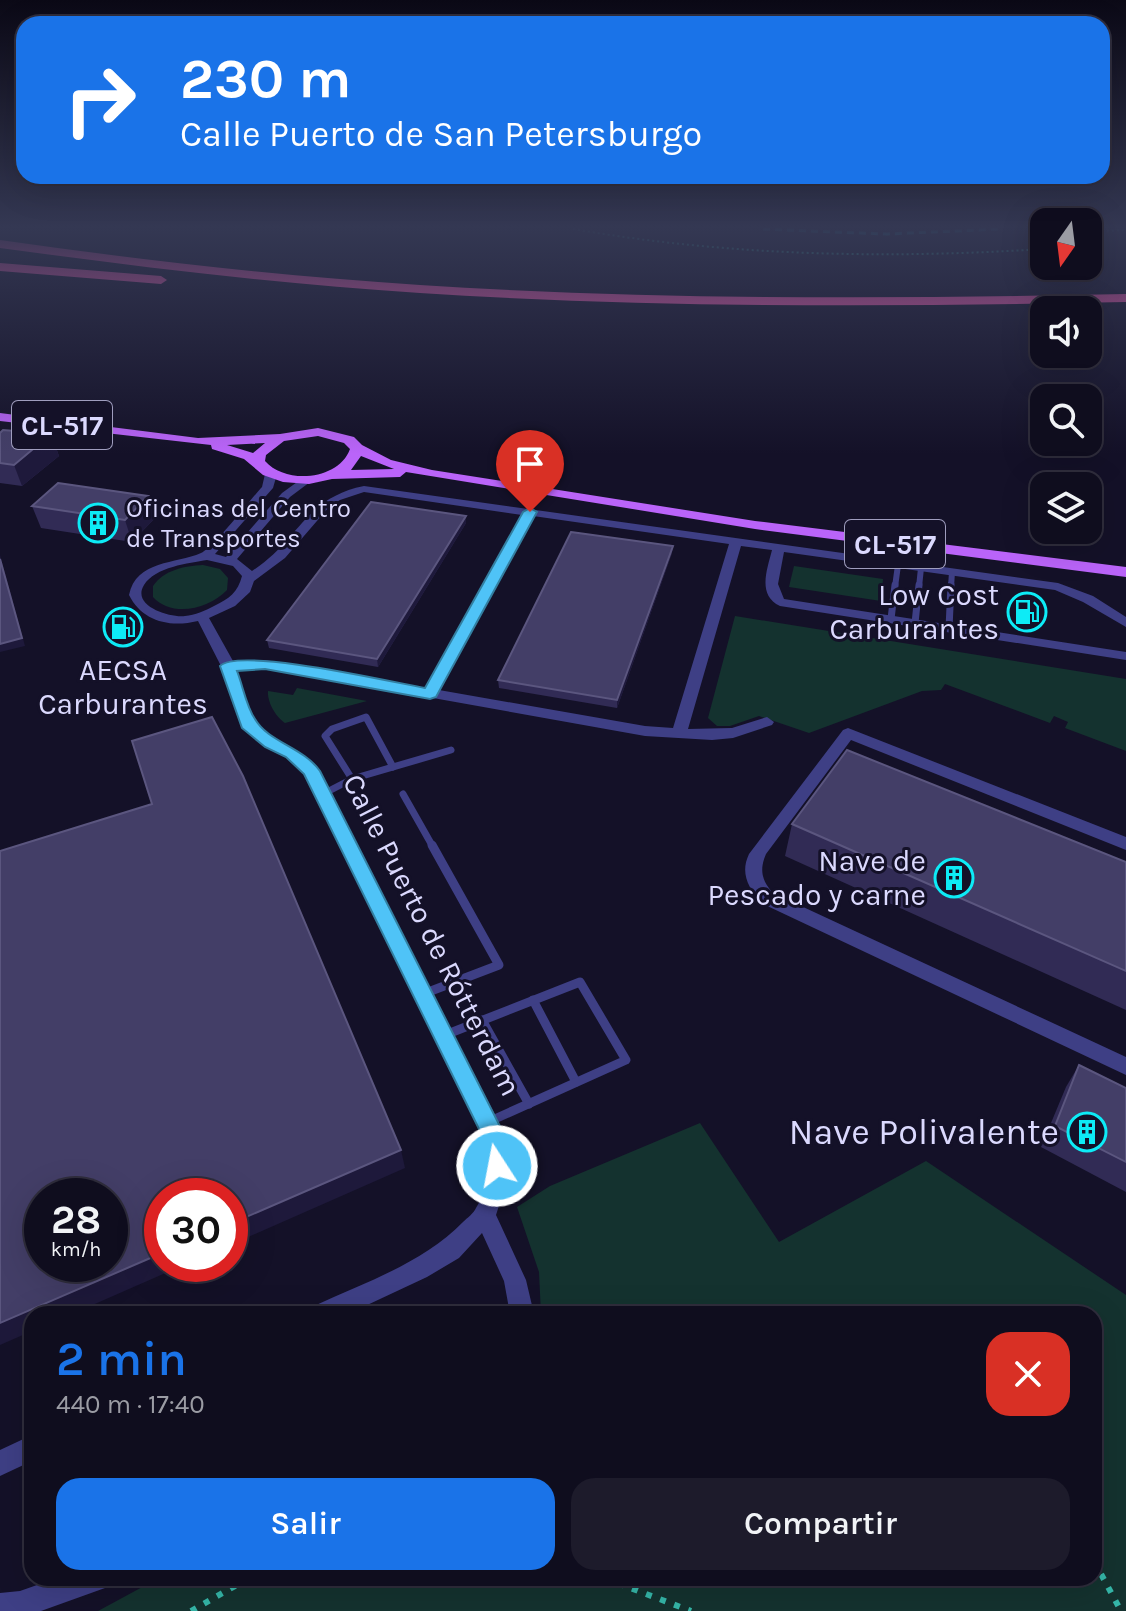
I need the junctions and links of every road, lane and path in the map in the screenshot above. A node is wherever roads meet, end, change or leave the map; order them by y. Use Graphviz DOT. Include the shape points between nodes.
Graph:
graph roads {
  1 [pos="486,304"];
  2 [pos="918,317"];
  3 [pos="0,417"];
  4 [pos="280,438"];
  5 [pos="198,442"];
  6 [pos="357,448"];
  7 [pos="258,462"];
  8 [pos="271,474"];
  9 [pos="432,474"];
  10 [pos="328,476"];
  11 [pos="308,479"];
  12 [pos="530,512"];
  13 [pos="736,542"];
  14 [pos="779,548"];
  15 [pos="207,556"];
  16 [pos="230,560"];
  17 [pos="898,565"];
  18 [pos="921,568"];
  19 [pos="952,572"];
  20 [pos="1126,572"];
  21 [pos="249,578"];
  22 [pos="202,617"];
  23 [pos="891,619"];
  24 [pos="915,623"];
  25 [pos="1126,623"];
  26 [pos="949,628"];
  27 [pos="1126,656"];
  28 [pos="228,666"];
  29 [pos="430,694"];
  30 [pos="767,722"];
  31 [pos="679,733"];
  32 [pos="451,750"];
  33 [pos="393,767"];
  34 [pos="352,779"];
  35 [pos="323,794"];
  36 [pos="403,794"];
  37 [pos="1126,844"];
  38 [pos="423,994"];
  39 [pos="533,1000"];
  40 [pos="482,1020"];
  41 [pos="444,1036"];
  42 [pos="1126,1066"];
  43 [pos="576,1082"];
  44 [pos="529,1104"];
  45 [pos="488,1122"];
  46 [pos="485,1215"];
  47 [pos="339,1306"];
  48 [pos="520,1306"];
  49 [pos="24,1452"];
  50 [pos="0,1463"];
  51 [pos="1102,1576"];
  52 [pos="74,1586"];
  53 [pos="235,1586"];
  54 [pos="625,1586"];
  55 [pos="0,1607"];
  56 [pos="683,1608"];
  57 [pos="191,1611"];
  58 [pos="691,1611"];
  59 [pos="1121,1611"];
  1 -- 2 [label="highway"];
  3 -- 5 [label="main road, CL-517"];
  4 -- 5 [label="main road, CL-517"];
  4 -- 6 [label="main road, CL-517" via="327,433"];
  4 -- 7 [label="main road" via="267,445"];
  5 -- 7 [label="main road, CL-517"];
  6 -- 9 [label="main road, CL-517" via="386,463"];
  6 -- 10 [label="main road" via="346,468"];
  7 -- 8 [label="main road, CL-517"];
  8 -- 11 [label="main road, CL-517"];
  8 -- 15 [label="street" via="267,488"];
  9 -- 10 [label="main road, CL-517"];
  9 -- 20 [label="main road, CL-517" via="770,527"];
  10 -- 11 [label="main road, CL-517"];
  11 -- 16 [label="street" via="286,495"];
  12 -- 13 [label="street"];
  12 -- 21 [label="street" via="374,490 344,492 328,500 280,556"];
  12 -- 29 [label="street"];
  13 -- 14 [label="street"];
  13 -- 31 [label="street"];
  14 -- 17 [label="street"];
  14 -- 23 [label="street" via="770,589 780,602"];
  15 -- 16 [label="street"];
  15 -- 22 [label="street" via="152,571 136,593 138,604 148,612 174,619"];
  16 -- 21 [label="street"];
  17 -- 18 [label="street"];
  17 -- 23 [label="lane"];
  18 -- 19 [label="street"];
  18 -- 24 [label="lane"];
  19 -- 25 [label="street" via="1072,591"];
  19 -- 26 [label="lane"];
  21 -- 22 [label="street" via="238,601"];
  22 -- 28 [label="street, Calle Puerto de Rótterdam"];
  23 -- 24 [label="street"];
  24 -- 26 [label="street"];
  26 -- 27 [label="street"];
  28 -- 29 [label="street" via="265,664"];
  28 -- 35 [label="street, Calle Puerto de Rótterdam" via="248,724 292,753 311,771"];
  29 -- 31 [label="street"];
  30 -- 31 [label="street" via="733,733"];
  32 -- 33 [label="lane"];
  33 -- 34 [label="lane"];
  33 -- 34 [label="lane" via="366,717 325,736"];
  34 -- 35 [label="lane"];
  35 -- 38 [label="street, Calle Puerto de Rótterdam"];
  36 -- 38 [label="lane" via="499,965"];
  37 -- 42 [label="street" via="848,733 752,862 752,878 767,898"];
  38 -- 41 [label="street, Calle Puerto de Rótterdam"];
  39 -- 40 [label="lane"];
  39 -- 43 [label="lane"];
  39 -- 43 [label="lane" via="580,982 626,1060"];
  40 -- 41 [label="lane"];
  40 -- 44 [label="lane"];
  41 -- 45 [label="street, Calle Puerto de Rótterdam"];
  43 -- 44 [label="lane"];
  44 -- 45 [label="lane"];
  45 -- 46 [label="street, Calle Puerto de Rótterdam" via="499,1148 496,1184"];
  46 -- 47 [label="street" via="451,1250"];
  46 -- 48 [label="street" via="515,1280"];
  49 -- 50 [label="street"];
  51 -- 59 [label="path"];
  52 -- 55 [label="street"];
  53 -- 57 [label="path"];
  54 -- 56 [label="path"];
  56 -- 58 [label="path"];
}
